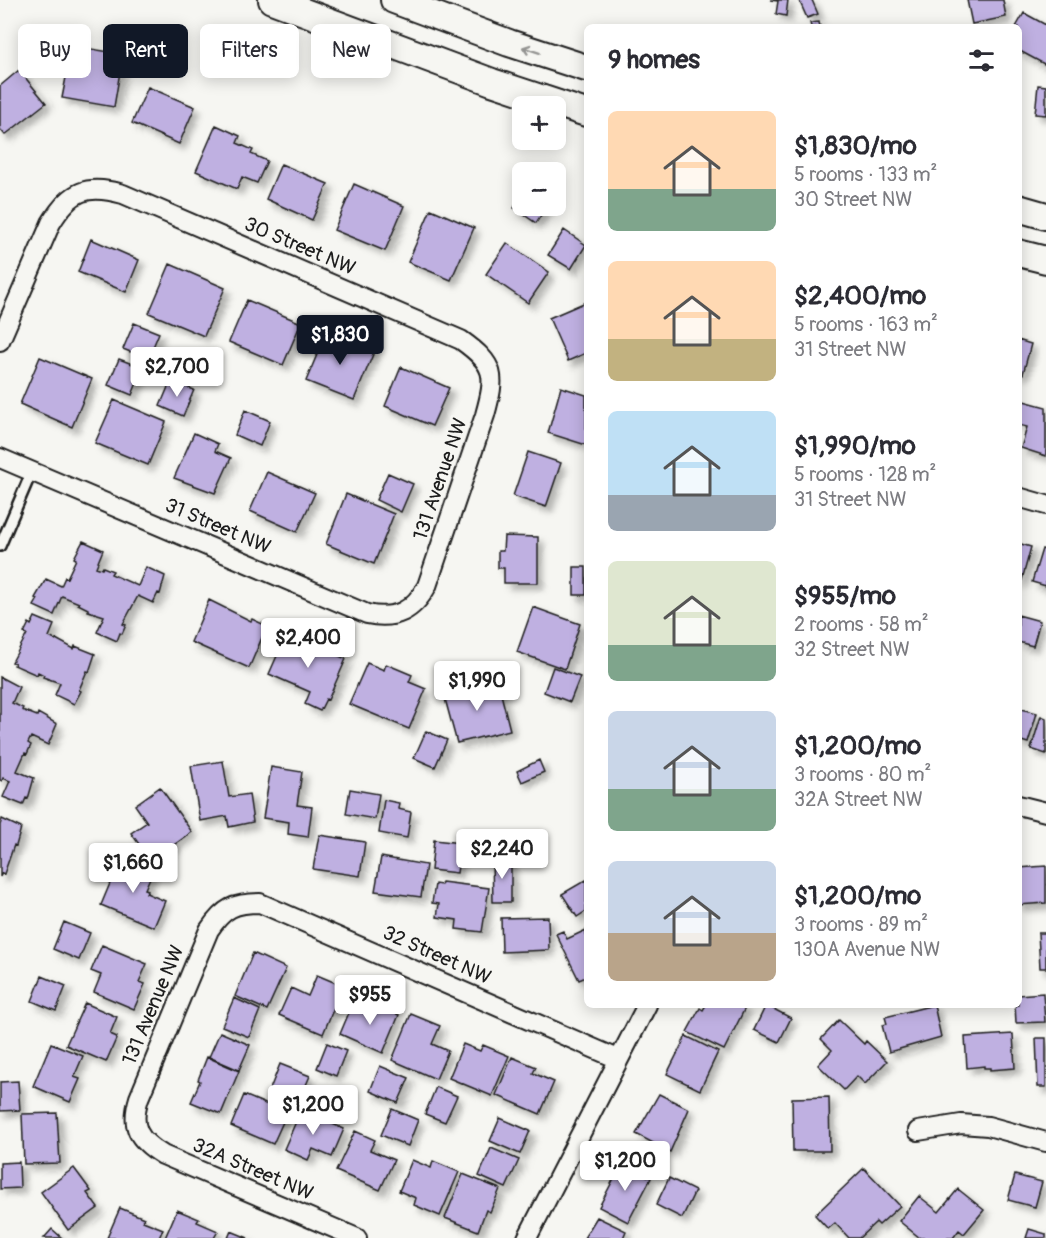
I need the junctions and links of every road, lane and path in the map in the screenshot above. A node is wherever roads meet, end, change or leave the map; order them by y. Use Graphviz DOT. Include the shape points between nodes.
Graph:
graph roads {
  1 [pos="272,0"];
  2 [pos="394,0"];
  3 [pos="584,67"];
  4 [pos="584,112"];
  5 [pos="1022,209"];
  6 [pos="1046,216"];
  7 [pos="1022,253"];
  8 [pos="1046,260"];
  9 [pos="0,341"];
  10 [pos="490,368"];
  11 [pos="0,458"];
  12 [pos="32,471"];
  13 [pos="1022,498"];
  14 [pos="1046,505"];
  15 [pos="0,546"];
  16 [pos="419,601"];
  17 [pos="1022,806"];
  18 [pos="1046,812"];
  19 [pos="235,905"];
  20 [pos="645,1008"];
  21 [pos="618,1059"];
  22 [pos="918,1131"];
  23 [pos="138,1133"];
  24 [pos="1046,1142"];
  25 [pos="357,1238"];
  26 [pos="527,1238"];
  1 -- 4 [label="main road"];
  3 -- 2 [label="main road, one-way"];
  5 -- 6 [label="main road"];
  7 -- 8 [label="main road"];
  9 -- 10 [label="street, 30 Street NW" via="60,208 80,192 93,189 134,199 461,340"];
  10 -- 16 [label="street, 131 Avenue NW" via="491,393 485,415"];
  11 -- 12 [label="street, 31 Street NW"];
  12 -- 15 [label="lane"];
  12 -- 16 [label="street, 31 Street NW" via="367,614 395,614"];
  13 -- 14 [label="street"];
  17 -- 18 [label="street"];
  19 -- 21 [label="street, 32 Street NW" via="268,906"];
  19 -- 23 [label="street, 131 Avenue NW" via="218,917 209,930 139,1098 135,1110"];
  20 -- 21 [label="street"];
  21 -- 26 [label="street"];
  22 -- 24 [label="street" via="970,1124"];
  23 -- 25 [label="street, 32A Street NW" via="164,1155"];
}
